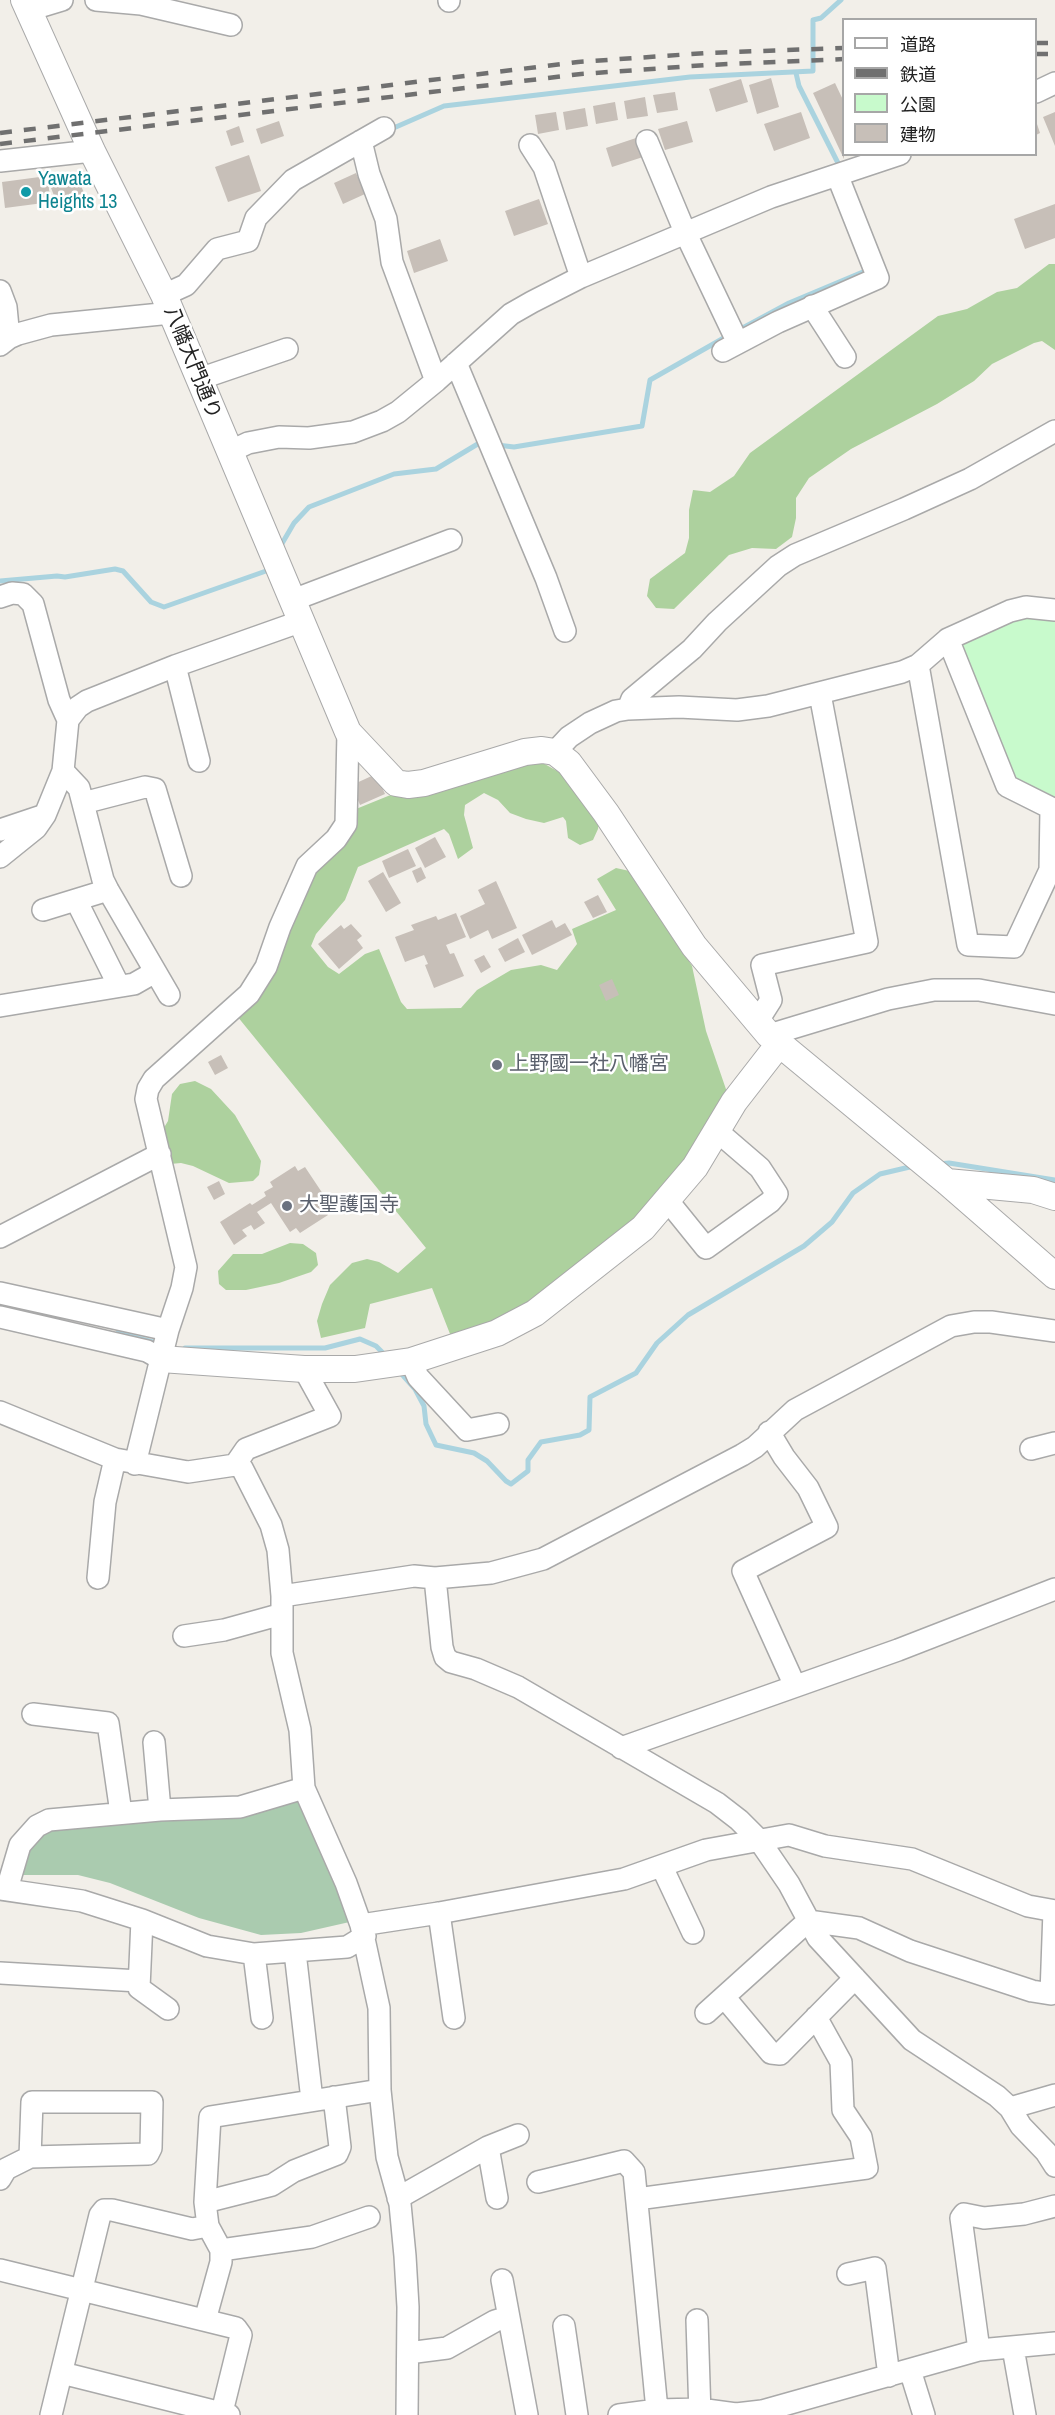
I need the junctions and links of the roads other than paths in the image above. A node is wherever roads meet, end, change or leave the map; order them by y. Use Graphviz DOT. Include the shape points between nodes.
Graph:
graph roads {
  1 [pos="62,0"];
  2 [pos="96,0"];
  3 [pos="27,5"];
  4 [pos="231,25"];
  5 [pos="1055,83"];
  6 [pos="1037,91"];
  7 [pos="384,128"];
  8 [pos="361,141"];
  9 [pos="647,141"];
  10 [pos="530,145"];
  11 [pos="92,151"];
  12 [pos="895,156"];
  13 [pos="0,161"];
  14 [pos="838,177"];
  15 [pos="685,232"];
  16 [pos="582,277"];
  17 [pos="0,291"];
  18 [pos="167,304"];
  19 [pos="812,306"];
  20 [pos="4,341"];
  21 [pos="287,349"];
  22 [pos="845,357"];
  23 [pos="456,363"];
  24 [pos="199,379"];
  25 [pos="436,381"];
  26 [pos="1055,431"];
  27 [pos="229,452"];
  28 [pos="451,540"];
  29 [pos="0,597"];
  30 [pos="1055,610"];
  31 [pos="298,611"];
  32 [pos="565,631"];
  33 [pos="948,639"];
  34 [pos="918,665"];
  35 [pos="175,666"];
  36 [pos="820,694"];
  37 [pos="628,709"];
  38 [pos="68,720"];
  39 [pos="348,732"];
  40 [pos="555,753"];
  41 [pos="199,761"];
  42 [pos="63,771"];
  43 [pos="83,803"];
  44 [pos="1053,810"];
  45 [pos="45,815"];
  46 [pos="0,830"];
  47 [pos="0,857"];
  48 [pos="181,876"];
  49 [pos="108,890"];
  50 [pos="76,900"];
  51 [pos="43,910"];
  52 [pos="155,972"];
  53 [pos="119,986"];
  54 [pos="169,995"];
  55 [pos="1055,1004"];
  56 [pos="0,1006"];
  57 [pos="768,1033"];
  58 [pos="717,1131"];
  59 [pos="160,1154"];
  60 [pos="947,1182"];
  61 [pos="1055,1197"];
  62 [pos="668,1201"];
  63 [pos="0,1237"];
  64 [pos="1055,1276"];
  65 [pos="0,1293"];
  66 [pos="0,1317"];
  67 [pos="168,1330"];
  68 [pos="1055,1331"];
  69 [pos="162,1359"];
  70 [pos="411,1361"];
  71 [pos="304,1369"];
  72 [pos="0,1412"];
  73 [pos="498,1424"];
  74 [pos="769,1432"];
  75 [pos="1055,1443"];
  76 [pos="1031,1449"];
  77 [pos="125,1461"];
  78 [pos="235,1465"];
  79 [pos="98,1578"];
  80 [pos="435,1578"];
  81 [pos="1055,1589"];
  82 [pos="282,1605"];
  83 [pos="184,1636"];
  84 [pos="795,1686"];
  85 [pos="33,1714"];
  86 [pos="154,1742"];
  87 [pos="621,1748"];
  88 [pos="304,1788"];
  89 [pos="160,1810"];
  90 [pos="121,1814"];
  91 [pos="759,1840"];
  92 [pos="663,1867"];
  93 [pos="3,1889"];
  94 [pos="1055,1911"];
  95 [pos="439,1913"];
  96 [pos="142,1920"];
  97 [pos="808,1922"];
  98 [pos="363,1930"];
  99 [pos="693,1933"];
  100 [pos="295,1952"];
  101 [pos="254,1954"];
  102 [pos="0,1973"];
  103 [pos="855,1978"];
  104 [pos="139,1981"];
  105 [pos="725,1998"];
  106 [pos="168,2009"];
  107 [pos="706,2013"];
  108 [pos="816,2017"];
  109 [pos="262,2018"];
  110 [pos="454,2018"];
  111 [pos="380,2090"];
  112 [pos="1055,2096"];
  113 [pos="334,2097"];
  114 [pos="312,2100"];
  115 [pos="1010,2108"];
  116 [pos="518,2135"];
  117 [pos="488,2147"];
  118 [pos="30,2157"];
  119 [pos="1055,2166"];
  120 [pos="0,2179"];
  121 [pos="538,2182"];
  122 [pos="398,2198"];
  123 [pos="497,2198"];
  124 [pos="637,2199"];
  125 [pos="206,2202"];
  126 [pos="1055,2206"];
  127 [pos="369,2217"];
  128 [pos="208,2226"];
  129 [pos="221,2250"];
  130 [pos="0,2270"];
  131 [pos="848,2274"];
  132 [pos="502,2280"];
  133 [pos="82,2290"];
  134 [pos="508,2318"];
  135 [pos="206,2320"];
  136 [pos="697,2320"];
  137 [pos="564,2326"];
  138 [pos="1055,2343"];
  139 [pos="1013,2348"];
  140 [pos="979,2350"];
  141 [pos="408,2353"];
  142 [pos="910,2370"];
  143 [pos="62,2373"];
  144 [pos="889,2376"];
  145 [pos="657,2409"];
  146 [pos="193,2411"];
  147 [pos="700,2412"];
  148 [pos="762,2413"];
  149 [pos="226,2414"];
  150 [pos="51,2415"];
  151 [pos="406,2415"];
  152 [pos="528,2415"];
  153 [pos="577,2415"];
  154 [pos="619,2415"];
  155 [pos="924,2415"];
  156 [pos="1025,2415"];
  1 -- 3 [label="street"];
  2 -- 4 [label="street" via="141,4"];
  3 -- 11 [label="street, 八幡大門通り"];
  5 -- 6 [label="street"];
  7 -- 8 [label="street"];
  8 -- 18 [label="street" via="293,180 256,218 248,241 217,249"];
  8 -- 25 [label="street" via="386,219 392,262"];
  9 -- 15 [label="street"];
  10 -- 16 [label="street" via="544,167"];
  11 -- 13 [label="street"];
  11 -- 18 [label="street, 八幡大門通り"];
  12 -- 14 [label="street"];
  14 -- 15 [label="street" via="771,197"];
  14 -- 19 [label="street" via="878,278"];
  15 -- 16 [label="street"];
  15 -- 19 [label="street" via="731,347"];
  16 -- 23 [label="street" via="511,314"];
  17 -- 20 [label="street" via="6,307"];
  18 -- 20 [label="street" via="51,325"];
  18 -- 24 [label="street, 八幡大門通り"];
  19 -- 22 [label="street"];
  21 -- 24 [label="street"];
  23 -- 25 [label="street"];
  23 -- 32 [label="street"];
  24 -- 27 [label="street, 八幡大門通り"];
  25 -- 27 [label="street" via="399,412 353,432 309,438 279,437 248,443"];
  26 -- 37 [label="street" via="970,479 795,555 778,566 692,649 632,699"];
  27 -- 31 [label="street, 八幡大門通り"];
  28 -- 31 [label="street"];
  29 -- 38 [label="street" via="12,592 23,594 33,604"];
  30 -- 33 [label="street" via="1026,607 1010,611"];
  31 -- 35 [label="street"];
  31 -- 39 [label="street, 八幡大門通り"];
  33 -- 34 [label="street"];
  33 -- 44 [label="street" via="1007,786"];
  34 -- 36 [label="street"];
  34 -- 44 [label="street" via="968,945 1014,947 1050,870"];
  35 -- 38 [label="street" via="87,701"];
  35 -- 41 [label="street"];
  36 -- 37 [label="street" via="737,710"];
  36 -- 57 [label="street" via="867,942 762,965 771,1000"];
  37 -- 40 [label="street" via="590,723 568,737"];
  38 -- 42 [label="street"];
  39 -- 40 [label="street" via="396,783 408,785 525,752"];
  39 -- 59 [label="street" via="346,824 307,866 266,967 249,994 148,1089 146,1099"];
  40 -- 57 [label="street" via="568,763 606,813 694,946"];
  42 -- 43 [label="street" via="79,788"];
  42 -- 45 [label="street"];
  43 -- 48 [label="street" via="145,787 155,789"];
  43 -- 49 [label="street"];
  45 -- 46 [label="street"];
  45 -- 47 [label="street" via="36,828"];
  49 -- 50 [label="street"];
  49 -- 52 [label="street"];
  50 -- 51 [label="street"];
  50 -- 53 [label="street"];
  52 -- 53 [label="street" via="134,984"];
  52 -- 54 [label="street"];
  53 -- 56 [label="street"];
  55 -- 57 [label="street" via="979,990 934,990"];
  57 -- 58 [label="street"];
  57 -- 60 [label="street"];
  58 -- 62 [label="street"];
  58 -- 62 [label="street" via="760,1167 777,1194 706,1248"];
  59 -- 63 [label="street"];
  59 -- 67 [label="street" via="186,1267"];
  60 -- 61 [label="street" via="1033,1190"];
  60 -- 64 [label="street"];
  62 -- 70 [label="street" via="643,1228 535,1313 497,1333"];
  65 -- 67 [label="street"];
  66 -- 69 [label="street" via="147,1352"];
  67 -- 69 [label="street"];
  68 -- 74 [label="street" via="991,1322 951,1326 795,1410"];
  69 -- 71 [label="street"];
  69 -- 77 [label="street"];
  70 -- 71 [label="street" via="355,1370"];
  70 -- 73 [label="street" via="418,1377 467,1430"];
  71 -- 78 [label="street" via="330,1416 246,1449"];
  72 -- 77 [label="street"];
  74 -- 80 [label="street" via="742,1455 543,1559 491,1574"];
  74 -- 84 [label="street" via="808,1488 827,1527 743,1571"];
  75 -- 76 [label="street"];
  77 -- 78 [label="street" via="188,1472"];
  77 -- 79 [label="street" via="105,1502"];
  78 -- 82 [label="street" via="242,1468 271,1525 278,1550"];
  80 -- 82 [label="street" via="414,1576"];
  80 -- 87 [label="street" via="445,1657 518,1687"];
  81 -- 84 [label="street"];
  82 -- 83 [label="street" via="224,1630"];
  82 -- 88 [label="street" via="282,1653 300,1730"];
  84 -- 87 [label="street"];
  85 -- 90 [label="street" via="108,1724"];
  86 -- 89 [label="street"];
  87 -- 91 [label="street" via="717,1803"];
  88 -- 89 [label="street" via="240,1807"];
  88 -- 98 [label="street"];
  89 -- 90 [label="street"];
  90 -- 93 [label="street" via="59,1818 37,1826 20,1845"];
  91 -- 92 [label="street" via="706,1850"];
  91 -- 94 [label="street" via="789,1835 825,1846 912,1859 1028,1906"];
  91 -- 97 [label="street" via="789,1884"];
  92 -- 95 [label="street" via="624,1879"];
  92 -- 99 [label="street"];
  93 -- 96 [label="street" via="81,1901"];
  94 -- 97 [label="street" via="1051,1994 910,1952 859,1928"];
  95 -- 98 [label="street"];
  95 -- 110 [label="street"];
  96 -- 101 [label="street" via="207,1946"];
  96 -- 104 [label="street"];
  97 -- 103 [label="street"];
  97 -- 105 [label="street"];
  98 -- 100 [label="street" via="347,1947"];
  98 -- 111 [label="street" via="380,2008"];
  100 -- 101 [label="street"];
  100 -- 114 [label="street"];
  101 -- 109 [label="street"];
  102 -- 104 [label="street"];
  103 -- 108 [label="street"];
  103 -- 115 [label="street" via="912,2040"];
  104 -- 106 [label="street" via="138,1988"];
  105 -- 107 [label="street"];
  105 -- 108 [label="street" via="771,2053 780,2054"];
  108 -- 124 [label="street" via="841,2062 843,2110 861,2137 867,2169"];
  111 -- 113 [label="street"];
  111 -- 122 [label="street" via="387,2157"];
  112 -- 115 [label="street"];
  113 -- 114 [label="street"];
  113 -- 125 [label="street" via="340,2147 337,2154 294,2171 272,2185"];
  114 -- 125 [label="street" via="210,2117"];
  115 -- 119 [label="street"];
  116 -- 117 [label="street"];
  117 -- 122 [label="street"];
  117 -- 123 [label="street"];
  118 -- 118 [label="street" via="148,2154 152,2102 32,2102"];
  118 -- 120 [label="street" via="6,2169"];
  121 -- 124 [label="street" via="624,2161 634,2172"];
  122 -- 141 [label="street" via="405,2256"];
  124 -- 145 [label="street"];
  125 -- 128 [label="street"];
  126 -- 140 [label="street" via="1024,2214 984,2218 964,2214 961,2218"];
  127 -- 129 [label="street" via="312,2237"];
  128 -- 129 [label="street"];
  128 -- 133 [label="street" via="192,2229 104,2210"];
  129 -- 135 [label="street"];
  130 -- 133 [label="street"];
  131 -- 144 [label="street" via="875,2268"];
  132 -- 134 [label="street"];
  133 -- 135 [label="street"];
  133 -- 143 [label="street"];
  134 -- 141 [label="street" via="495,2321 447,2348"];
  134 -- 152 [label="street"];
  135 -- 149 [label="street" via="236,2328 241,2335"];
  136 -- 147 [label="street"];
  137 -- 153 [label="street"];
  138 -- 139 [label="street"];
  139 -- 140 [label="street"];
  139 -- 156 [label="street"];
  140 -- 142 [label="street"];
  141 -- 151 [label="street"];
  142 -- 144 [label="street"];
  142 -- 155 [label="street"];
  143 -- 146 [label="street"];
  143 -- 150 [label="street"];
  144 -- 148 [label="street"];
  145 -- 147 [label="street"];
  145 -- 154 [label="street"];
  146 -- 149 [label="street"];
  147 -- 148 [label="street"];
}
